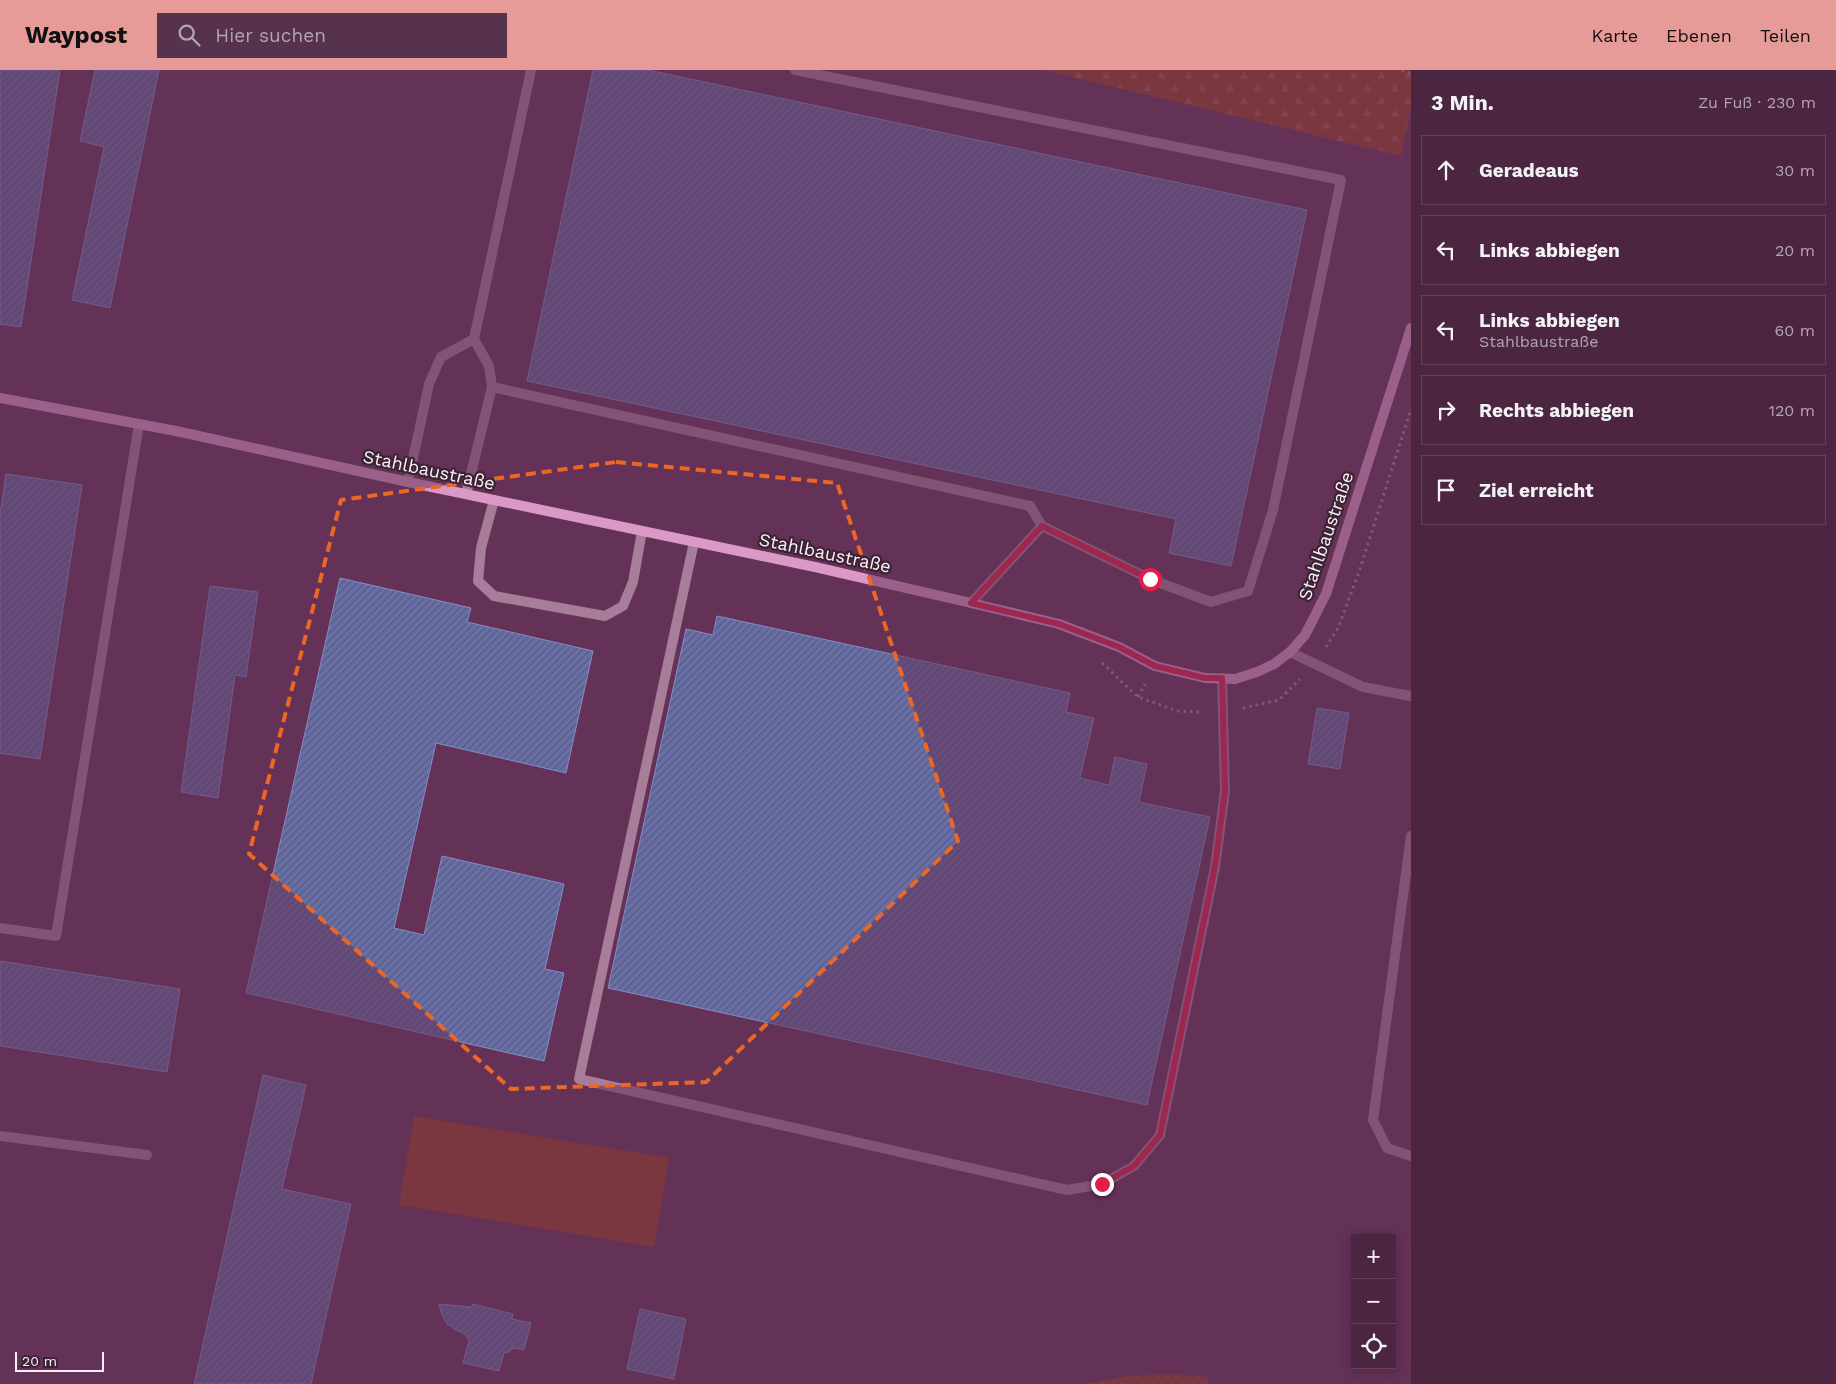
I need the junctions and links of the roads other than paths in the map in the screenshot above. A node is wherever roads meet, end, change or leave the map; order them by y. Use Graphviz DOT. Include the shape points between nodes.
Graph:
graph roads {
  1 [pos="531,70"];
  2 [pos="795,70"];
  3 [pos="1411,328"];
  4 [pos="474,340"];
  5 [pos="492,387"];
  6 [pos="0,398"];
  7 [pos="140,424"];
  8 [pos="408,482"];
  9 [pos="466,494"];
  10 [pos="494,500"];
  11 [pos="1042,526"];
  12 [pos="642,531"];
  13 [pos="694,542"];
  14 [pos="971,603"];
  15 [pos="1290,652"];
  16 [pos="1222,678"];
  17 [pos="1411,696"];
  18 [pos="1411,836"];
  19 [pos="0,928"];
  20 [pos="0,1136"];
  21 [pos="147,1155"];
  22 [pos="1411,1156"];
  1 -- 4 [label="lane"];
  2 -- 11 [label="lane" via="1341,180 1273,510 1248,591 1211,602 1150,579"];
  3 -- 15 [label="street, Stahlbaustraße" via="1326,594 1305,635"];
  4 -- 5 [label="lane" via="489,366"];
  4 -- 8 [label="lane" via="441,358 429,384"];
  5 -- 9 [label="lane"];
  5 -- 11 [label="lane" via="1030,506"];
  6 -- 7 [label="street, Stahlbaustraße"];
  7 -- 8 [label="street, Stahlbaustraße"];
  7 -- 19 [label="lane" via="56,936"];
  8 -- 9 [label="street, Stahlbaustraße"];
  9 -- 10 [label="street, Stahlbaustraße"];
  10 -- 12 [label="street, Stahlbaustraße"];
  10 -- 12 [label="lane" via="481,548 478,581 494,596 605,616 623,606 633,582"];
  11 -- 14 [label="lane"];
  12 -- 13 [label="street, Stahlbaustraße"];
  13 -- 14 [label="street, Stahlbaustraße"];
  13 -- 16 [label="lane" via="579,1079 1067,1190 1102,1184 1134,1166 1160,1135 1215,866 1225,791"];
  14 -- 16 [label="street, Stahlbaustraße" via="1059,624 1119,647 1155,666 1205,678"];
  15 -- 16 [label="street, Stahlbaustraße" via="1257,672"];
  15 -- 17 [label="lane" via="1363,687"];
  18 -- 22 [label="lane" via="1373,1120 1387,1148"];
  20 -- 21 [label="lane"];
}
